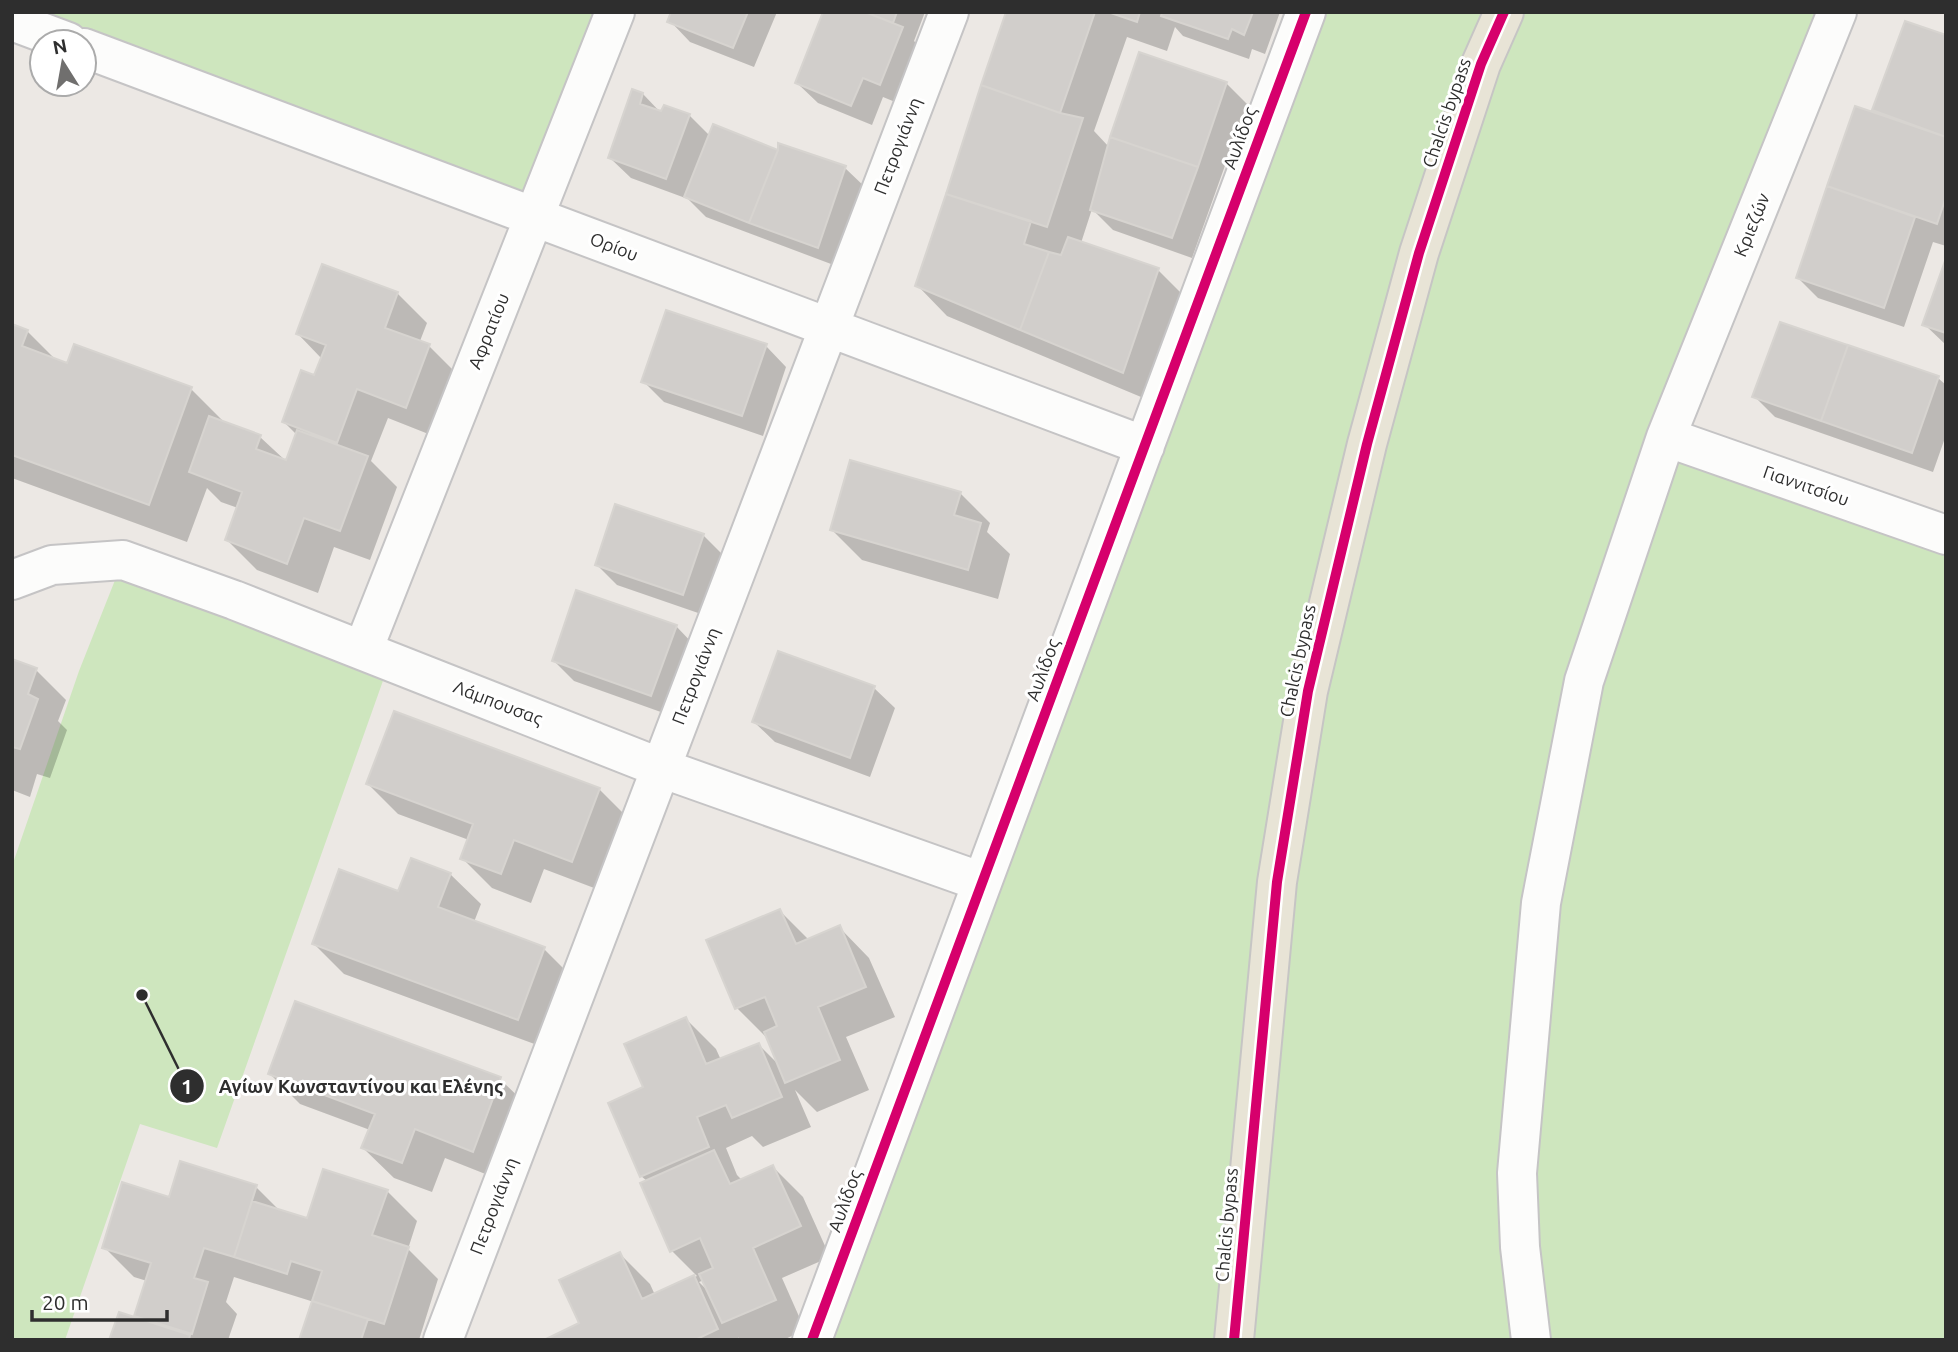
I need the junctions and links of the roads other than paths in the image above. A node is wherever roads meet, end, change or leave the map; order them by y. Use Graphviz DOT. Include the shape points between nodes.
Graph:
graph roads {
  1 [pos="615,12"];
  2 [pos="949,12"];
  3 [pos="1306,12"];
  4 [pos="1504,12"];
  5 [pos="1837,12"];
  6 [pos="12,21"];
  7 [pos="31,28"];
  8 [pos="98,53"];
  9 [pos="534,216"];
  10 [pos="829,327"];
  11 [pos="1666,437"];
  12 [pos="1145,446"];
  13 [pos="1946,535"];
  14 [pos="12,580"];
  15 [pos="362,650"];
  16 [pos="661,768"];
  17 [pos="982,883"];
  18 [pos="443,1340"];
  19 [pos="812,1340"];
  20 [pos="1234,1340"];
  21 [pos="1531,1340"];
  1 -- 9 [label="street, Αφρατίου"];
  2 -- 10 [label="street, Πετρογιάννη"];
  3 -- 12 [label="street, Αυλίδος"];
  4 -- 20 [label="main road, Chalcis bypass" via="1481,64 1419,253 1308,691 1277,882"];
  5 -- 11 [label="street, Κριεζών"];
  6 -- 7 [label="street"];
  8 -- 9 [label="street, Ορίου"];
  9 -- 10 [label="street, Ορίου"];
  9 -- 15 [label="street, Αφρατίου"];
  10 -- 12 [label="street, Ορίου"];
  10 -- 16 [label="street, Πετρογιάννη"];
  11 -- 13 [label="street, Γιαννιτσίου"];
  11 -- 21 [label="street, Κριεζών" via="1584,681 1541,903 1517,1173"];
  12 -- 17 [label="street, Αυλίδος"];
  14 -- 15 [label="street, Λάμπουσας" via="52,565 123,560"];
  15 -- 16 [label="street, Λάμπουσας"];
  16 -- 17 [label="street, Λάμπουσας"];
  16 -- 18 [label="street, Πετρογιάννη"];
  17 -- 19 [label="street, Αυλίδος"];
}
